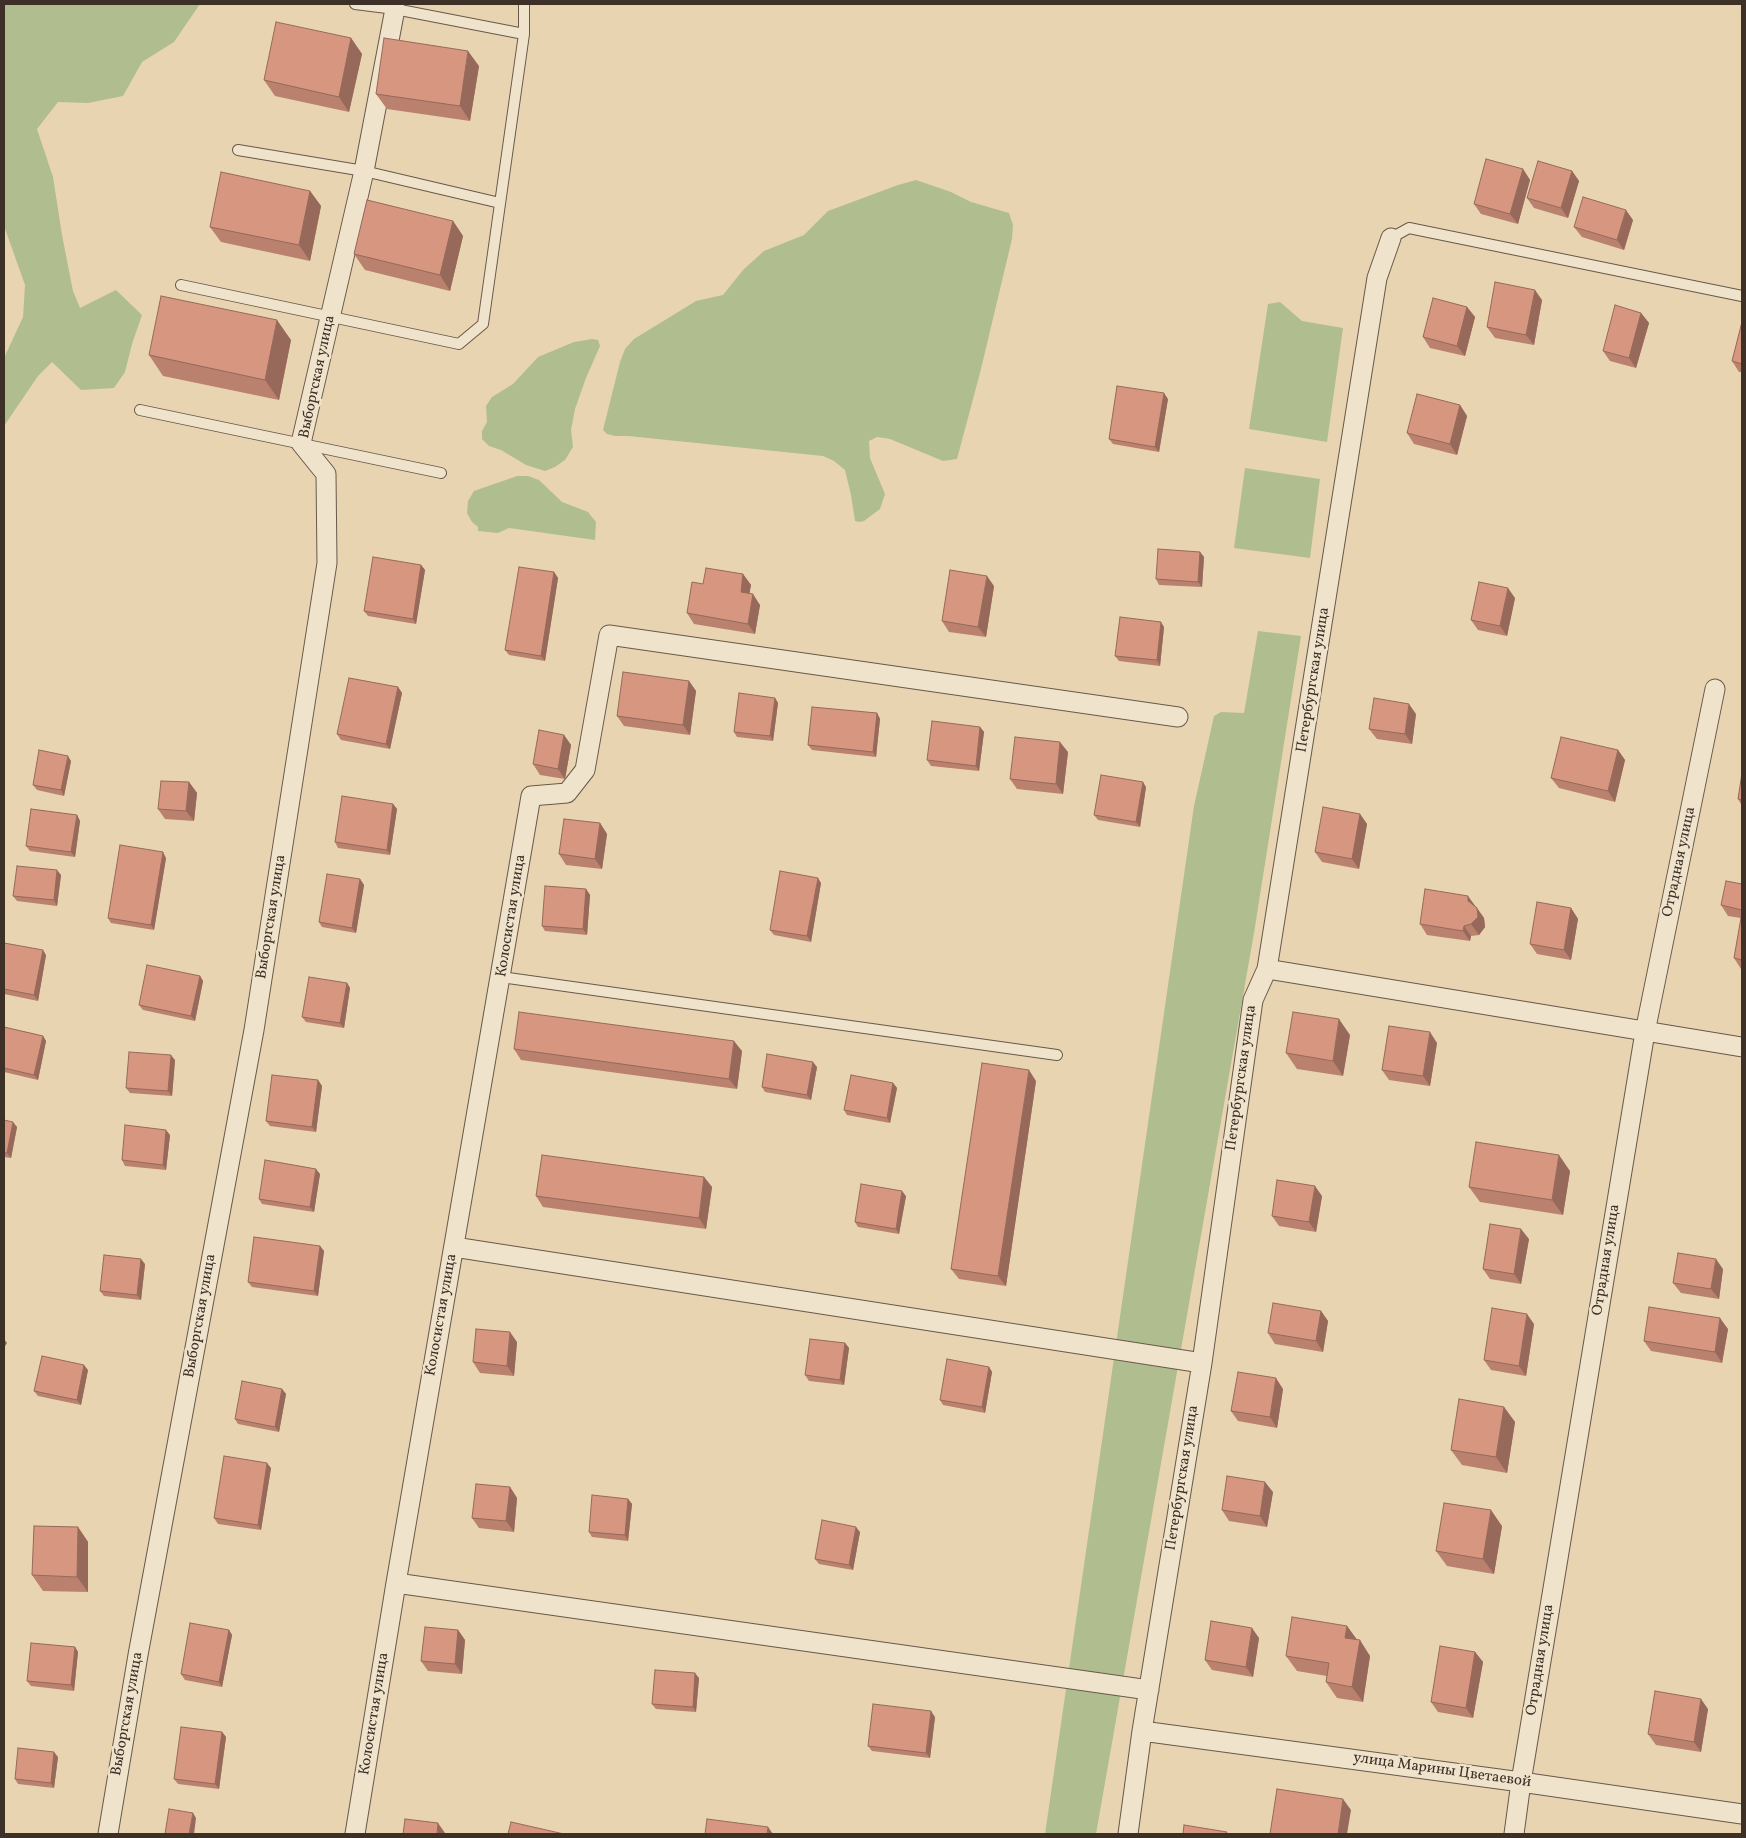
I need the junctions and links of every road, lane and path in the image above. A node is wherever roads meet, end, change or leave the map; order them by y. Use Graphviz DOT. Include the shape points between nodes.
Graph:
graph roads {
  1 [pos="355,4"];
  2 [pos="524,4"];
  3 [pos="396,9"];
  4 [pos="524,34"];
  5 [pos="238,150"];
  6 [pos="364,171"];
  7 [pos="500,203"];
  8 [pos="1391,238"];
  9 [pos="181,285"];
  10 [pos="1742,296"];
  11 [pos="331,316"];
  12 [pos="140,410"];
  13 [pos="301,444"];
  14 [pos="441,473"];
  15 [pos="1715,689"];
  16 [pos="1178,717"];
  17 [pos="1267,970"];
  18 [pos="501,978"];
  19 [pos="1645,1032"];
  20 [pos="1742,1047"];
  21 [pos="1057,1055"];
  22 [pos="454,1247"];
  23 [pos="1202,1363"];
  24 [pos="396,1583"];
  25 [pos="1149,1690"];
  26 [pos="1142,1731"];
  27 [pos="1521,1782"];
  28 [pos="1742,1814"];
  29 [pos="108,1834"];
  30 [pos="355,1834"];
  31 [pos="1128,1834"];
  32 [pos="1514,1834"];
  1 -- 3 [label="lane"];
  2 -- 4 [label="lane"];
  3 -- 4 [label="lane"];
  3 -- 6 [label="street, Выборгская улица"];
  4 -- 7 [label="lane"];
  5 -- 6 [label="lane"];
  6 -- 7 [label="lane"];
  6 -- 11 [label="street, Выборгская улица"];
  7 -- 11 [label="lane" via="483,324 459,344"];
  8 -- 10 [label="lane" via="1409,228"];
  8 -- 17 [label="street, Петербургская улица" via="1377,278"];
  9 -- 11 [label="lane"];
  11 -- 13 [label="street, Выборгская улица"];
  12 -- 13 [label="lane"];
  13 -- 14 [label="lane"];
  13 -- 29 [label="street, Выборгская улица" via="326,474 327,563 254,1030"];
  15 -- 19 [label="street, Отрадная улица"];
  16 -- 18 [label="street, Колосистая улица" via="609,635 585,770 567,793 531,796"];
  17 -- 19 [label="street"];
  17 -- 23 [label="street, Петербургская улица" via="1253,1000"];
  18 -- 21 [label="lane"];
  18 -- 22 [label="street, Колосистая улица"];
  19 -- 20 [label="street"];
  19 -- 27 [label="street, Отрадная улица"];
  22 -- 23 [label="street"];
  22 -- 24 [label="street, Колосистая улица"];
  23 -- 25 [label="street, Петербургская улица"];
  24 -- 25 [label="street"];
  24 -- 30 [label="street, Колосистая улица"];
  25 -- 26 [label="street, Петербургская улица"];
  26 -- 27 [label="street, улица Марины Цветаевой"];
  26 -- 31 [label="street, Петербургская улица"];
  27 -- 28 [label="street, улица Марины Цветаевой"];
  27 -- 32 [label="street, Отрадная улица"];
}
